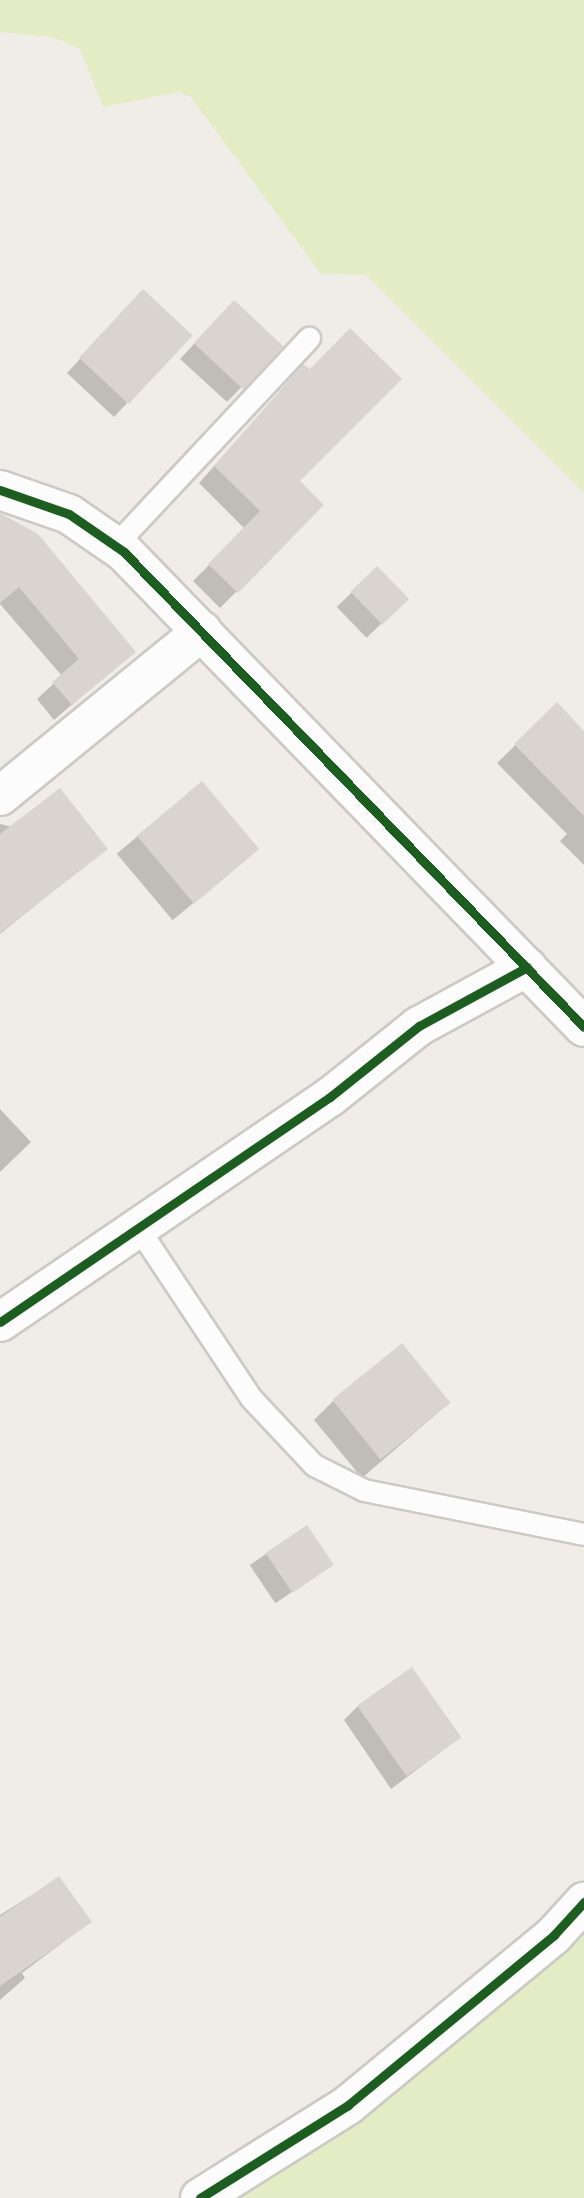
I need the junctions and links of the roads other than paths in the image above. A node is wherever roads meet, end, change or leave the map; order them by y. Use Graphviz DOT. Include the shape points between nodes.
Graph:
graph roads {
  1 [pos="309,338"];
  2 [pos="0,491"];
  3 [pos="115,545"];
  4 [pos="202,631"];
  5 [pos="0,796"];
  6 [pos="527,967"];
  7 [pos="584,1027"];
  8 [pos="138,1228"];
  9 [pos="0,1322"];
  10 [pos="584,1535"];
  11 [pos="584,1902"];
  12 [pos="201,2198"];
  1 -- 3 [label="lane"];
  2 -- 3 [label="street" via="35,498"];
  3 -- 4 [label="street"];
  4 -- 5 [label="street"];
  4 -- 6 [label="street"];
  6 -- 7 [label="street"];
  6 -- 8 [label="street" via="419,1026 330,1097"];
  8 -- 9 [label="street"];
  8 -- 10 [label="lane" via="251,1398 314,1465 364,1490"];
  11 -- 12 [label="street" via="554,1935 348,2105"];
}
